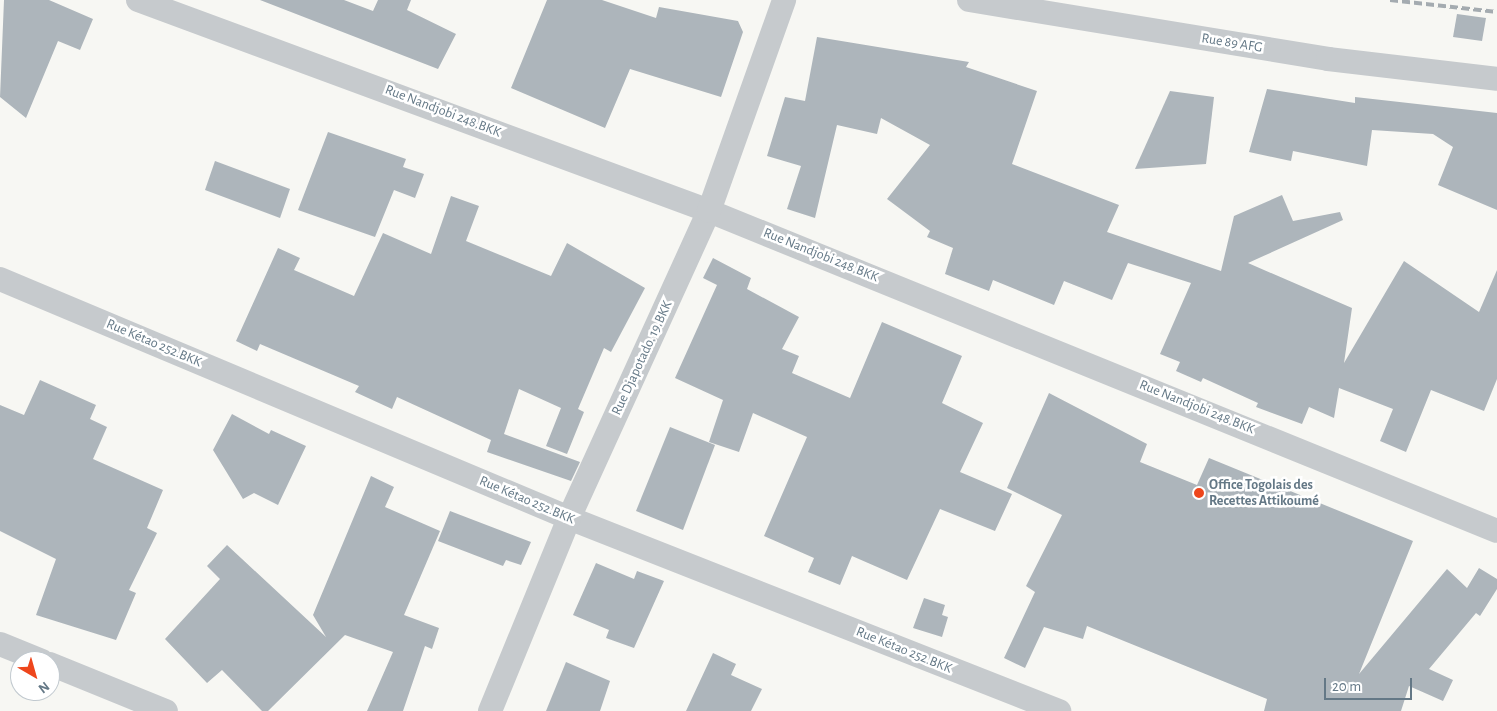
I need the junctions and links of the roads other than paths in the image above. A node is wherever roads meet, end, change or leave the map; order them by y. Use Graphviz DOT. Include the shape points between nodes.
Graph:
graph roads {
  1 [pos="138,0"];
  2 [pos="784,0"];
  3 [pos="969,0"];
  4 [pos="1497,79"];
  5 [pos="710,211"];
  6 [pos="0,279"];
  7 [pos="569,518"];
  8 [pos="1497,531"];
  9 [pos="0,644"];
  10 [pos="17,651"];
  11 [pos="60,668"];
  12 [pos="166,711"];
  13 [pos="490,711"];
  14 [pos="1059,711"];
  1 -- 5 [label="street, Rue Nandjobi 248.BKK"];
  2 -- 5 [label="street, Rue Djapotado. 19.BKK"];
  3 -- 4 [label="street, Rue 89 AFG" via="1328,58"];
  5 -- 7 [label="street, Rue Djapotado. 19.BKK"];
  5 -- 8 [label="street, Rue Nandjobi 248.BKK"];
  6 -- 7 [label="street, Rue Kétao 252.BKK"];
  7 -- 13 [label="street, Rue Djapotado. 19.BKK"];
  7 -- 14 [label="street, Rue Kétao 252.BKK"];
  9 -- 10 [label="street"];
  11 -- 12 [label="street"];
}
